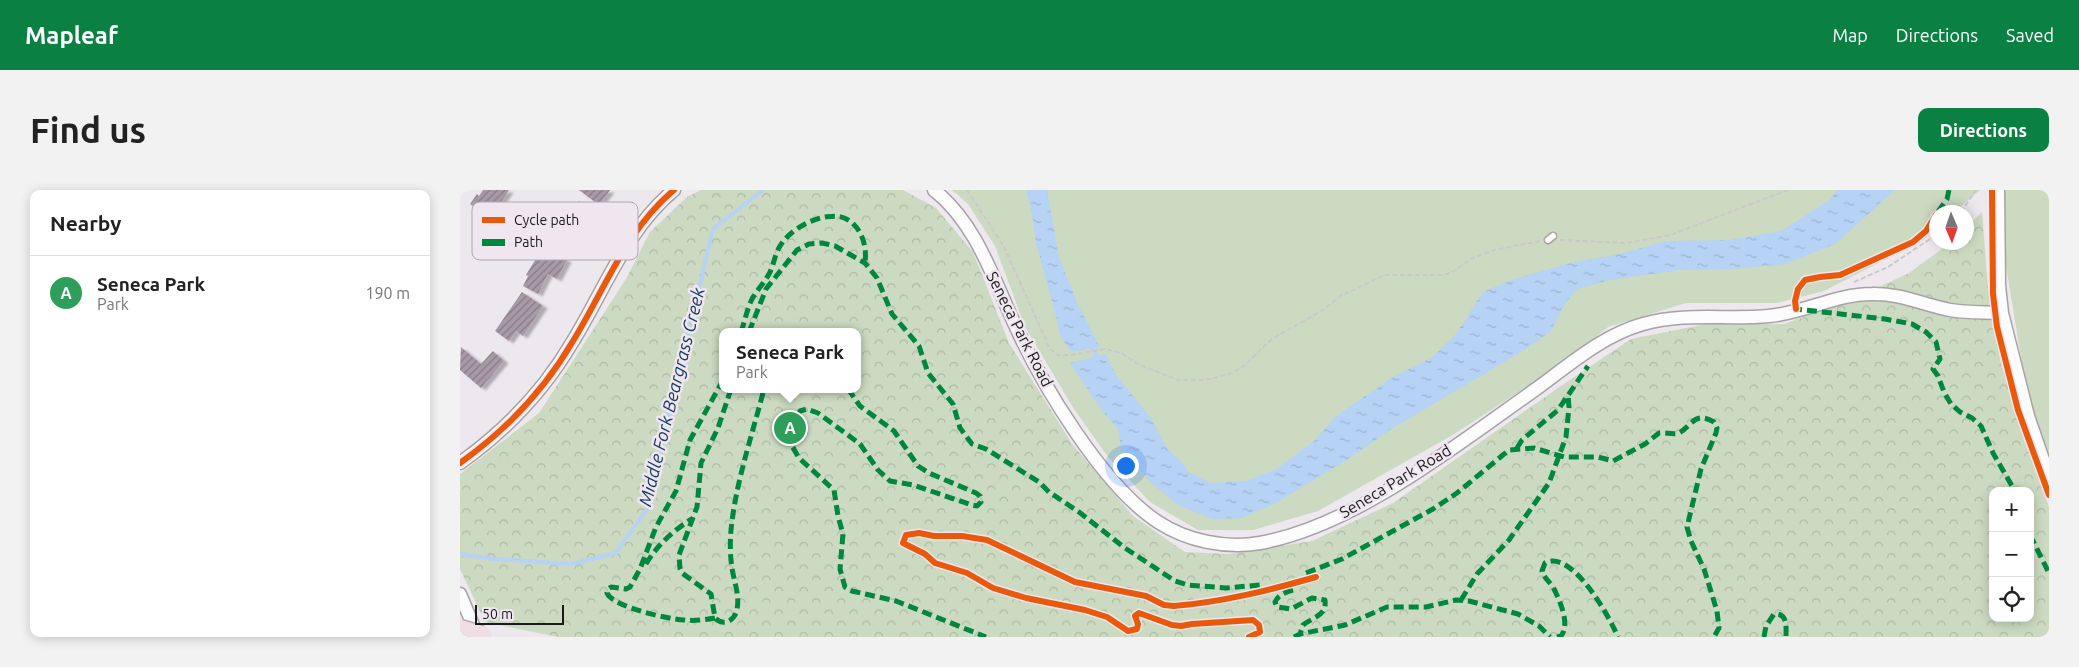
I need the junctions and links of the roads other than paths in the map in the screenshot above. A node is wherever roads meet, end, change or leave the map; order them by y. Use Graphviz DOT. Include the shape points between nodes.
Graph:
graph roads {
  1 [pos="674,190"];
  2 [pos="934,190"];
  3 [pos="1998,190"];
  4 [pos="638,228"];
  5 [pos="618,260"];
  6 [pos="2002,313"];
  7 [pos="460,463"];
  8 [pos="2049,477"];
  9 [pos="460,594"];
  10 [pos="460,631"];
  11 [pos="479,637"];
  1 -- 4 [label="street"];
  2 -- 6 [label="street, Seneca Park Road" via="952,206 971,232 1035,365 1090,451 1117,485 1158,522 1184,535 1216,543 1260,543 1329,520 1369,500 1478,430 1600,344 1643,324 1692,316 1772,316 1847,295 1876,293 1965,313"];
  3 -- 6 [label="street"];
  5 -- 7 [label="street" via="572,343 547,379 497,433"];
  6 -- 8 [label="street" via="2028,416"];
  9 -- 11 [label="street"];
  10 -- 11 [label="highway, bridge"];
}
